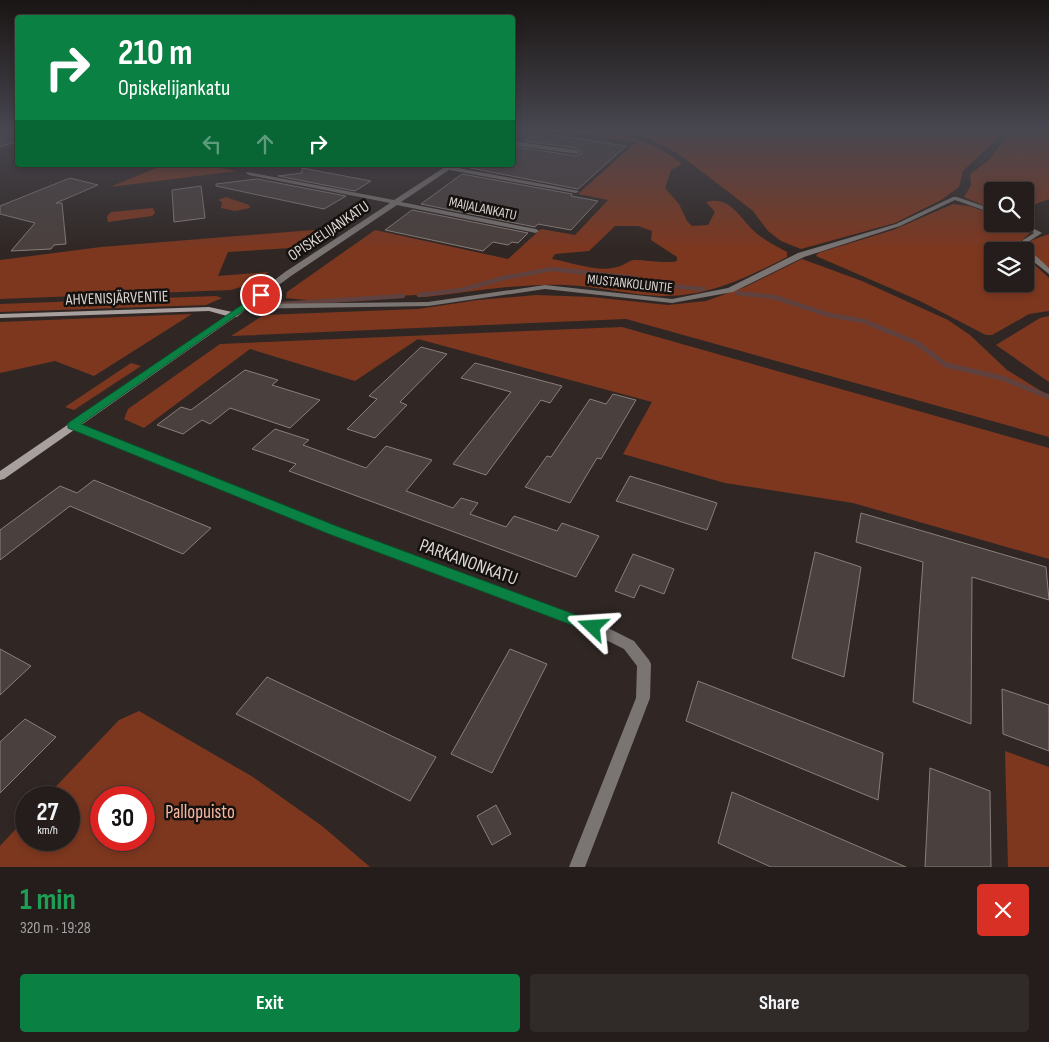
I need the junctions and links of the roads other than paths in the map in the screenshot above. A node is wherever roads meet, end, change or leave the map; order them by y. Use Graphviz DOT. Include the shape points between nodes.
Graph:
graph roads {
  1 [pos="443,170"];
  2 [pos="472,170"];
  3 [pos="249,173"];
  4 [pos="576,191"];
  5 [pos="395,203"];
  6 [pos="984,208"];
  7 [pos="1034,230"];
  8 [pos="536,232"];
  9 [pos="1024,242"];
  10 [pos="1034,259"];
  11 [pos="1049,272"];
  12 [pos="244,308"];
  13 [pos="234,315"];
  14 [pos="0,316"];
  15 [pos="72,425"];
  16 [pos="0,476"];
  17 [pos="577,867"];
  1 -- 5 [label="street, OPISKELIJANKATU"];
  2 -- 4 [label="street"];
  3 -- 5 [label="street, MAIJALANKATU"];
  5 -- 8 [label="street, MAIJALANKATU"];
  5 -- 12 [label="street, OPISKELIJANKATU" via="288,274"];
  6 -- 12 [label="street, MUSTANKOLUNTIE" via="955,198 898,225 801,254 730,290 684,300 545,287 428,304"];
  7 -- 9 [label="street" via="1040,233"];
  10 -- 11 [label="street"];
  12 -- 13 [label="street, OPISKELIJANKATU"];
  13 -- 14 [label="main road, AHVENISJÄRVENTIE" via="209,309"];
  13 -- 15 [label="main road, OPISKELIJANKATU"];
  15 -- 16 [label="main road, OPISKELIJANKATU"];
  15 -- 17 [label="street, PARKANONKATU" via="318,525 593,627 629,645 644,664 643,698"];
}
